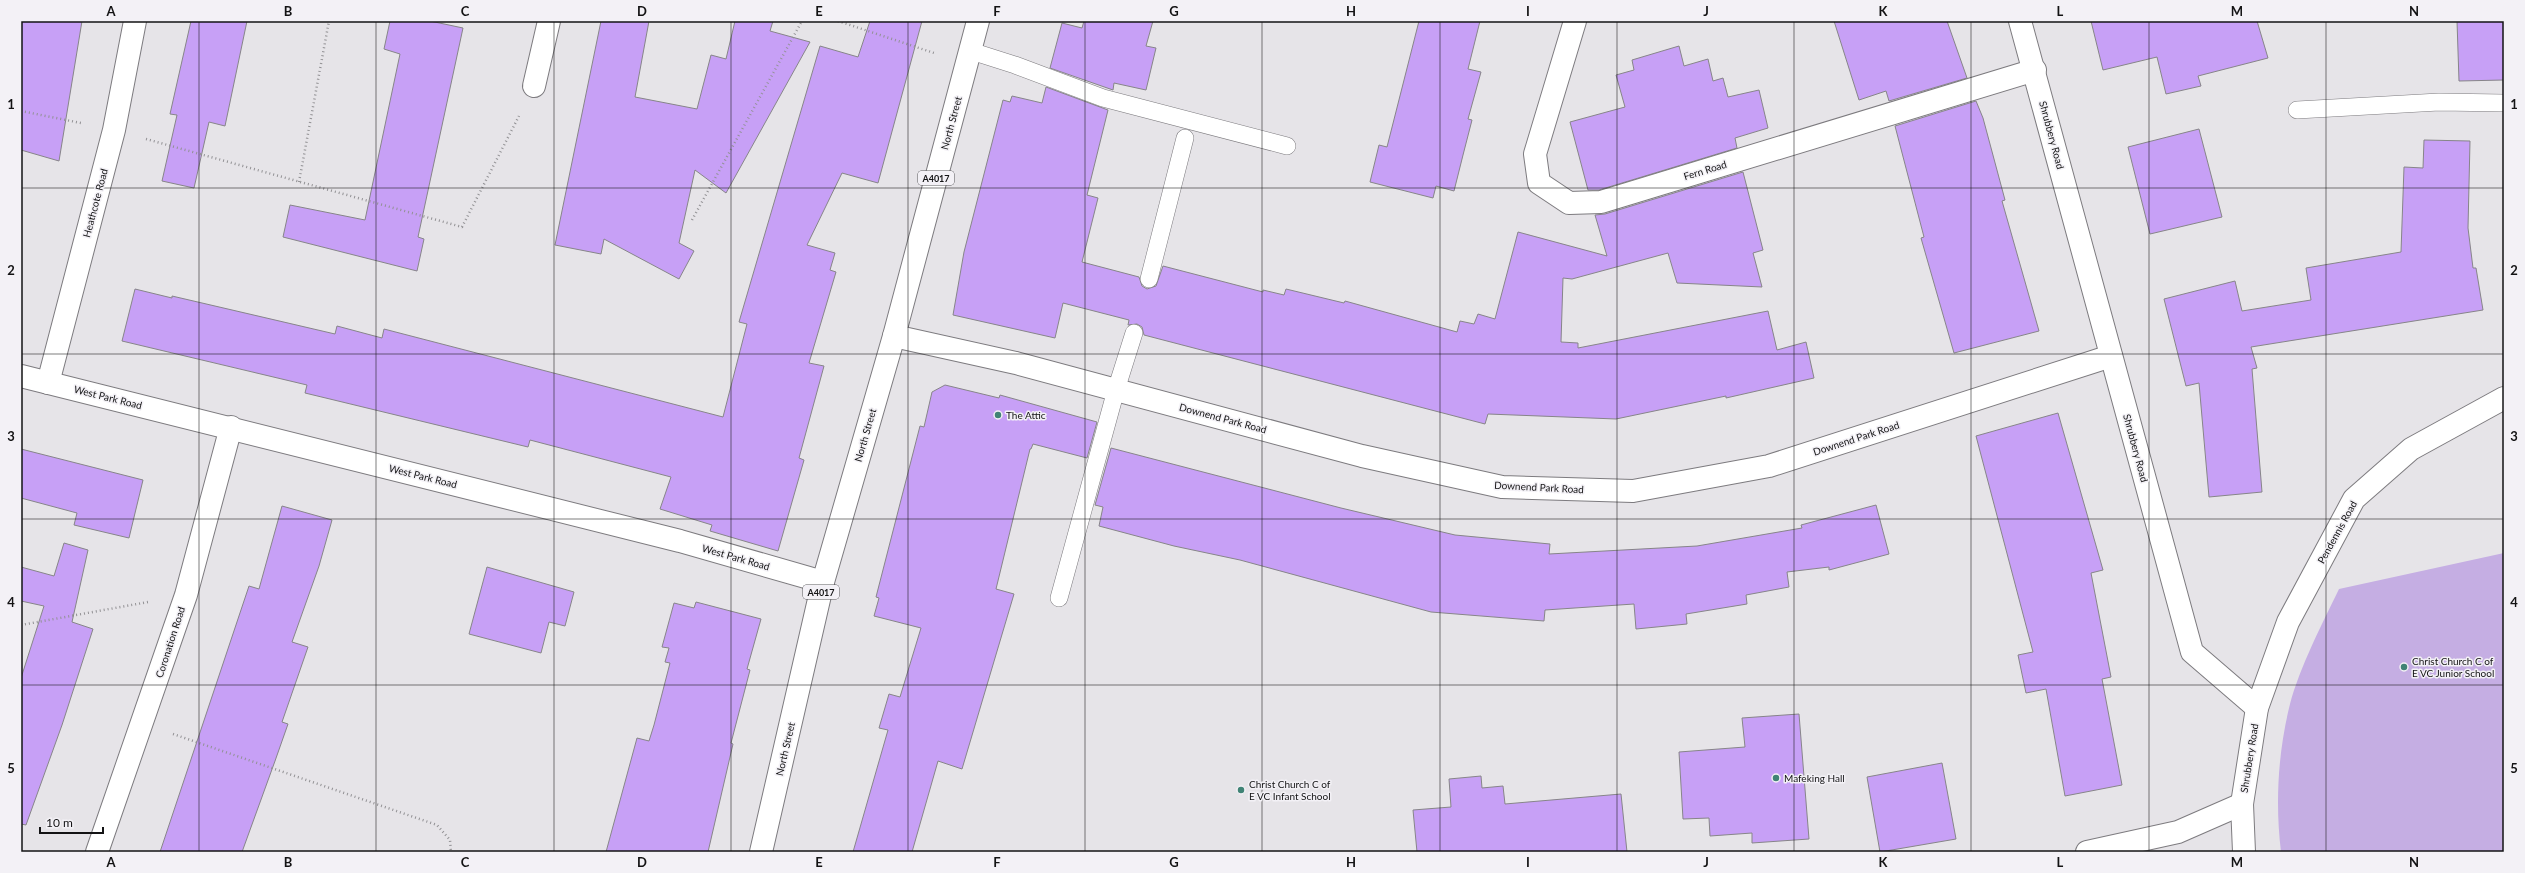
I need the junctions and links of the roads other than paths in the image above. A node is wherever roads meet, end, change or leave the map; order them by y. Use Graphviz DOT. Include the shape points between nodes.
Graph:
graph roads {
  1 [pos="135,21"];
  2 [pos="549,21"];
  3 [pos="978,21"];
  4 [pos="1575,21"];
  5 [pos="2020,21"];
  6 [pos="969,57"];
  7 [pos="2035,70"];
  8 [pos="534,86"];
  9 [pos="2504,103"];
  10 [pos="2297,110"];
  11 [pos="1185,138"];
  12 [pos="1287,146"];
  13 [pos="1149,279"];
  14 [pos="1134,333"];
  15 [pos="894,336"];
  16 [pos="2111,356"];
  17 [pos="21,376"];
  18 [pos="48,383"];
  19 [pos="1116,390"];
  20 [pos="2504,398"];
  21 [pos="230,428"];
  22 [pos="823,582"];
  23 [pos="1059,598"];
  24 [pos="2257,708"];
  25 [pos="2242,804"];
  26 [pos="97,852"];
  27 [pos="761,852"];
  28 [pos="2087,852"];
  29 [pos="2244,852"];
  1 -- 18 [label="street, Heathcote Road" via="114,130"];
  2 -- 8 [label="street"];
  3 -- 6 [label="street, North Street / A4017"];
  4 -- 7 [label="street, Fern Road" via="1535,154 1539,183 1569,203 1601,202"];
  5 -- 7 [label="street, Shrubbery Road"];
  6 -- 12 [label="lane" via="1015,65 1103,98"];
  6 -- 15 [label="street, North Street / A4017"];
  7 -- 16 [label="street, Shrubbery Road"];
  9 -- 10 [label="lane" via="2439,102"];
  11 -- 13 [label="lane"];
  14 -- 19 [label="lane"];
  15 -- 19 [label="street, Downend Park Road" via="1016,363"];
  15 -- 22 [label="street, North Street / A4017"];
  16 -- 19 [label="street, Downend Park Road" via="1769,466 1633,491 1502,487 1362,456"];
  16 -- 24 [label="street, Shrubbery Road" via="2192,652"];
  17 -- 18 [label="street, West Park Road"];
  18 -- 21 [label="street, West Park Road"];
  19 -- 23 [label="lane"];
  20 -- 24 [label="street, Pendennis Road" via="2412,449 2354,499 2288,622"];
  21 -- 22 [label="street, West Park Road" via="680,541"];
  21 -- 26 [label="street, Coronation Road" via="186,595"];
  22 -- 27 [label="street, North Street / A4017"];
  24 -- 25 [label="street, Shrubbery Road"];
  25 -- 28 [label="street" via="2178,832"];
  25 -- 29 [label="street, Shrubbery Road"];
}
